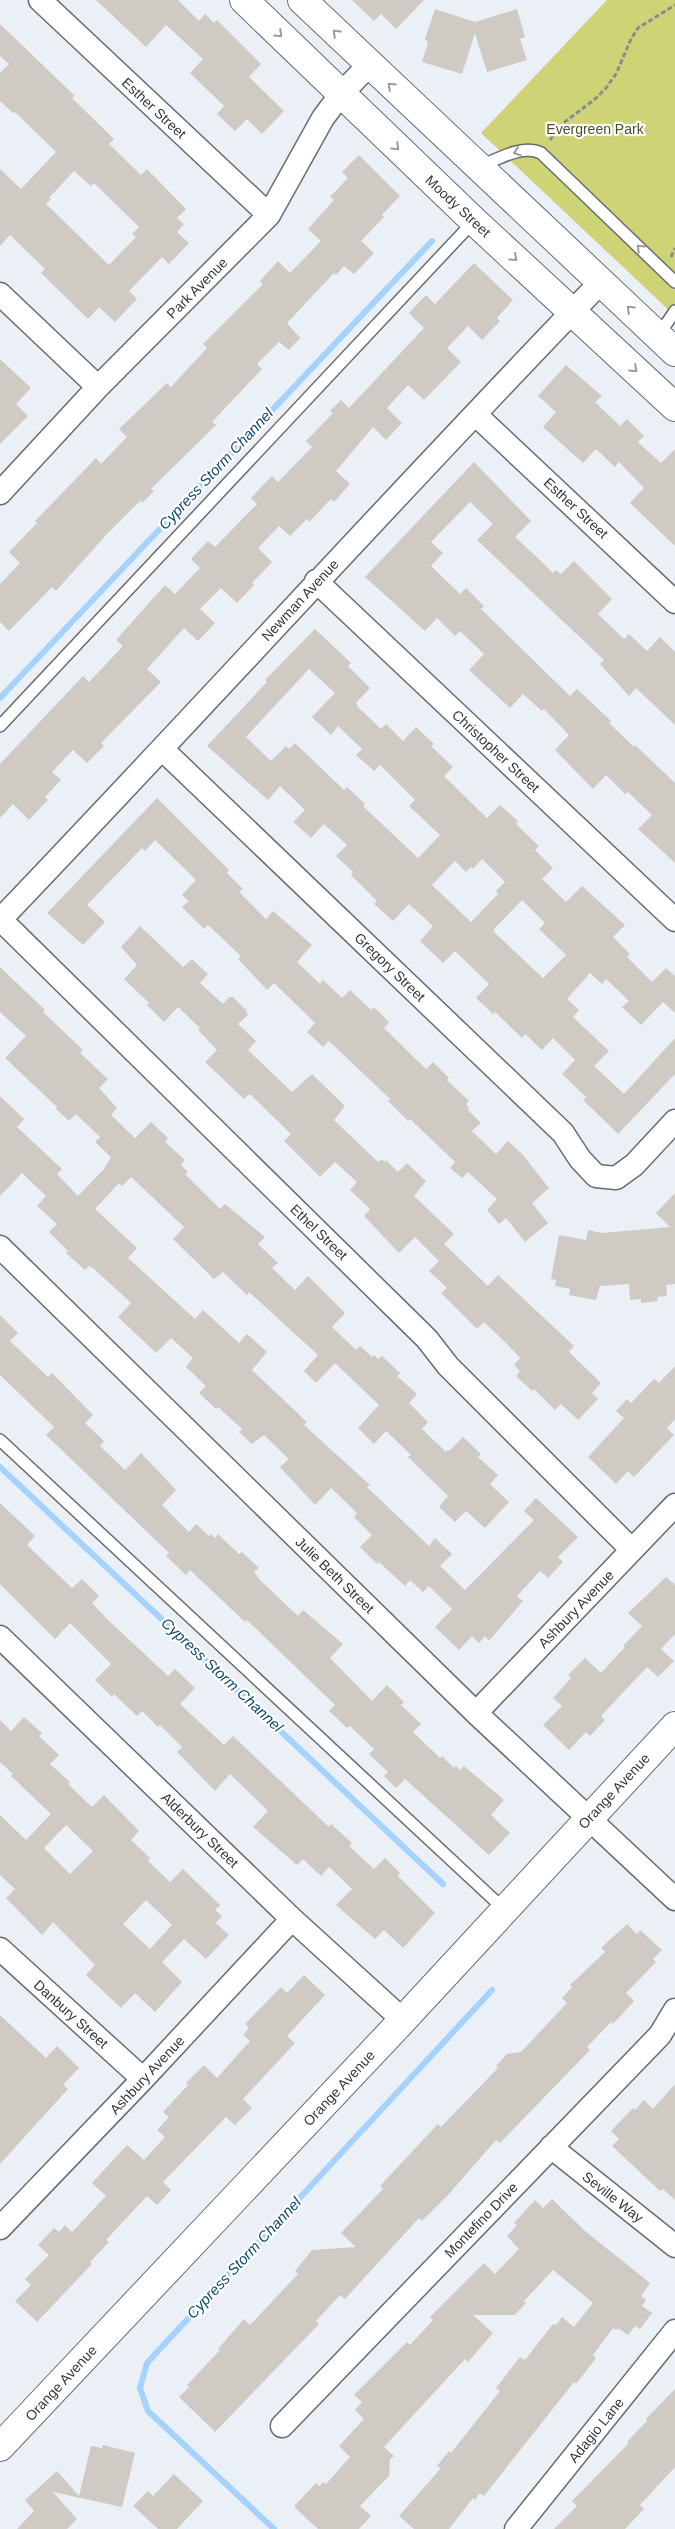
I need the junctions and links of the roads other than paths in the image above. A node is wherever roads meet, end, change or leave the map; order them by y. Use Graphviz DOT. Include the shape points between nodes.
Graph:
graph roads {
  1 [pos="40,0"];
  2 [pos="244,0"];
  3 [pos="302,0"];
  4 [pos="369,65"];
  5 [pos="341,94"];
  6 [pos="478,167"];
  7 [pos="269,215"];
  8 [pos="474,221"];
  9 [pos="601,282"];
  10 [pos="675,282"];
  11 [pos="0,294"];
  12 [pos="675,311"];
  13 [pos="572,312"];
  14 [pos="667,344"];
  15 [pos="98,386"];
  16 [pos="675,407"];
  17 [pos="476,415"];
  18 [pos="0,493"];
  19 [pos="316,581"];
  20 [pos="675,602"];
  21 [pos="0,726"];
  22 [pos="163,750"];
  23 [pos="0,920"];
  24 [pos="675,920"];
  25 [pos="675,1121"];
  26 [pos="0,1247"];
  27 [pos="0,1440"];
  28 [pos="675,1505"];
  29 [pos="632,1550"];
  30 [pos="0,1638"];
  31 [pos="476,1713"];
  32 [pos="675,1726"];
  33 [pos="589,1818"];
  34 [pos="675,1899"];
  35 [pos="505,1910"];
  36 [pos="292,1919"];
  37 [pos="0,1949"];
  38 [pos="675,2010"];
  39 [pos="402,2020"];
  40 [pos="143,2080"];
  41 [pos="551,2147"];
  42 [pos="0,2228"];
  43 [pos="675,2246"];
  44 [pos="675,2331"];
  45 [pos="282,2426"];
  46 [pos="0,2447"];
  47 [pos="516,2529"];
  1 -- 7 [label="street, Esther Street"];
  2 -- 5 [label="main road, Moody Street, one-way"];
  4 -- 3 [label="main road, one-way"];
  4 -- 5 [label="street, Park Avenue"];
  6 -- 4 [label="main road, one-way"];
  5 -- 7 [label="street, Park Avenue" via="323,118"];
  5 -- 8 [label="main road, Moody Street, one-way"];
  6 -- 9 [label="main road"];
  10 -- 6 [label="lane, one-way" via="541,153 533,149 521,150"];
  7 -- 15 [label="street, Park Avenue"];
  8 -- 13 [label="main road, Moody Street, one-way"];
  8 -- 21 [label="lane"];
  9 -- 13 [label="street, Newman Avenue"];
  14 -- 9 [label="main road, one-way"];
  11 -- 15 [label="street"];
  12 -- 14 [label="lane"];
  13 -- 16 [label="main road, Moody Street, one-way"];
  13 -- 17 [label="street, Newman Avenue"];
  15 -- 18 [label="street, Park Avenue"];
  17 -- 19 [label="street, Newman Avenue"];
  17 -- 20 [label="street, Esther Street"];
  19 -- 22 [label="street, Newman Avenue"];
  19 -- 24 [label="street, Christopher Street"];
  22 -- 23 [label="street, Newman Avenue"];
  22 -- 25 [label="street, Gregory Street" via="563,1133 596,1176 616,1178 634,1165"];
  23 -- 29 [label="street, Ethel Street" via="428,1339 448,1366"];
  26 -- 31 [label="street, Julie Beth Street"];
  27 -- 35 [label="lane"];
  28 -- 29 [label="street, Ashbury Avenue"];
  29 -- 31 [label="street, Ashbury Avenue"];
  30 -- 36 [label="street, Alderbury Street"];
  31 -- 33 [label="street, Julie Beth Street"];
  32 -- 33 [label="main road, Orange Avenue"];
  33 -- 34 [label="street, Julie Beth Street"];
  33 -- 35 [label="main road, Orange Avenue"];
  35 -- 39 [label="main road, Orange Avenue"];
  36 -- 39 [label="street, Alderbury Street"];
  36 -- 40 [label="street, Ashbury Avenue"];
  37 -- 40 [label="street, Danbury Street"];
  38 -- 41 [label="street, Montefino Drive" via="660,2035"];
  39 -- 46 [label="main road, Orange Avenue"];
  40 -- 42 [label="street, Ashbury Avenue"];
  41 -- 43 [label="street, Seville Way"];
  41 -- 45 [label="street, Montefino Drive"];
  44 -- 47 [label="street, Adagio Lane"];
}
